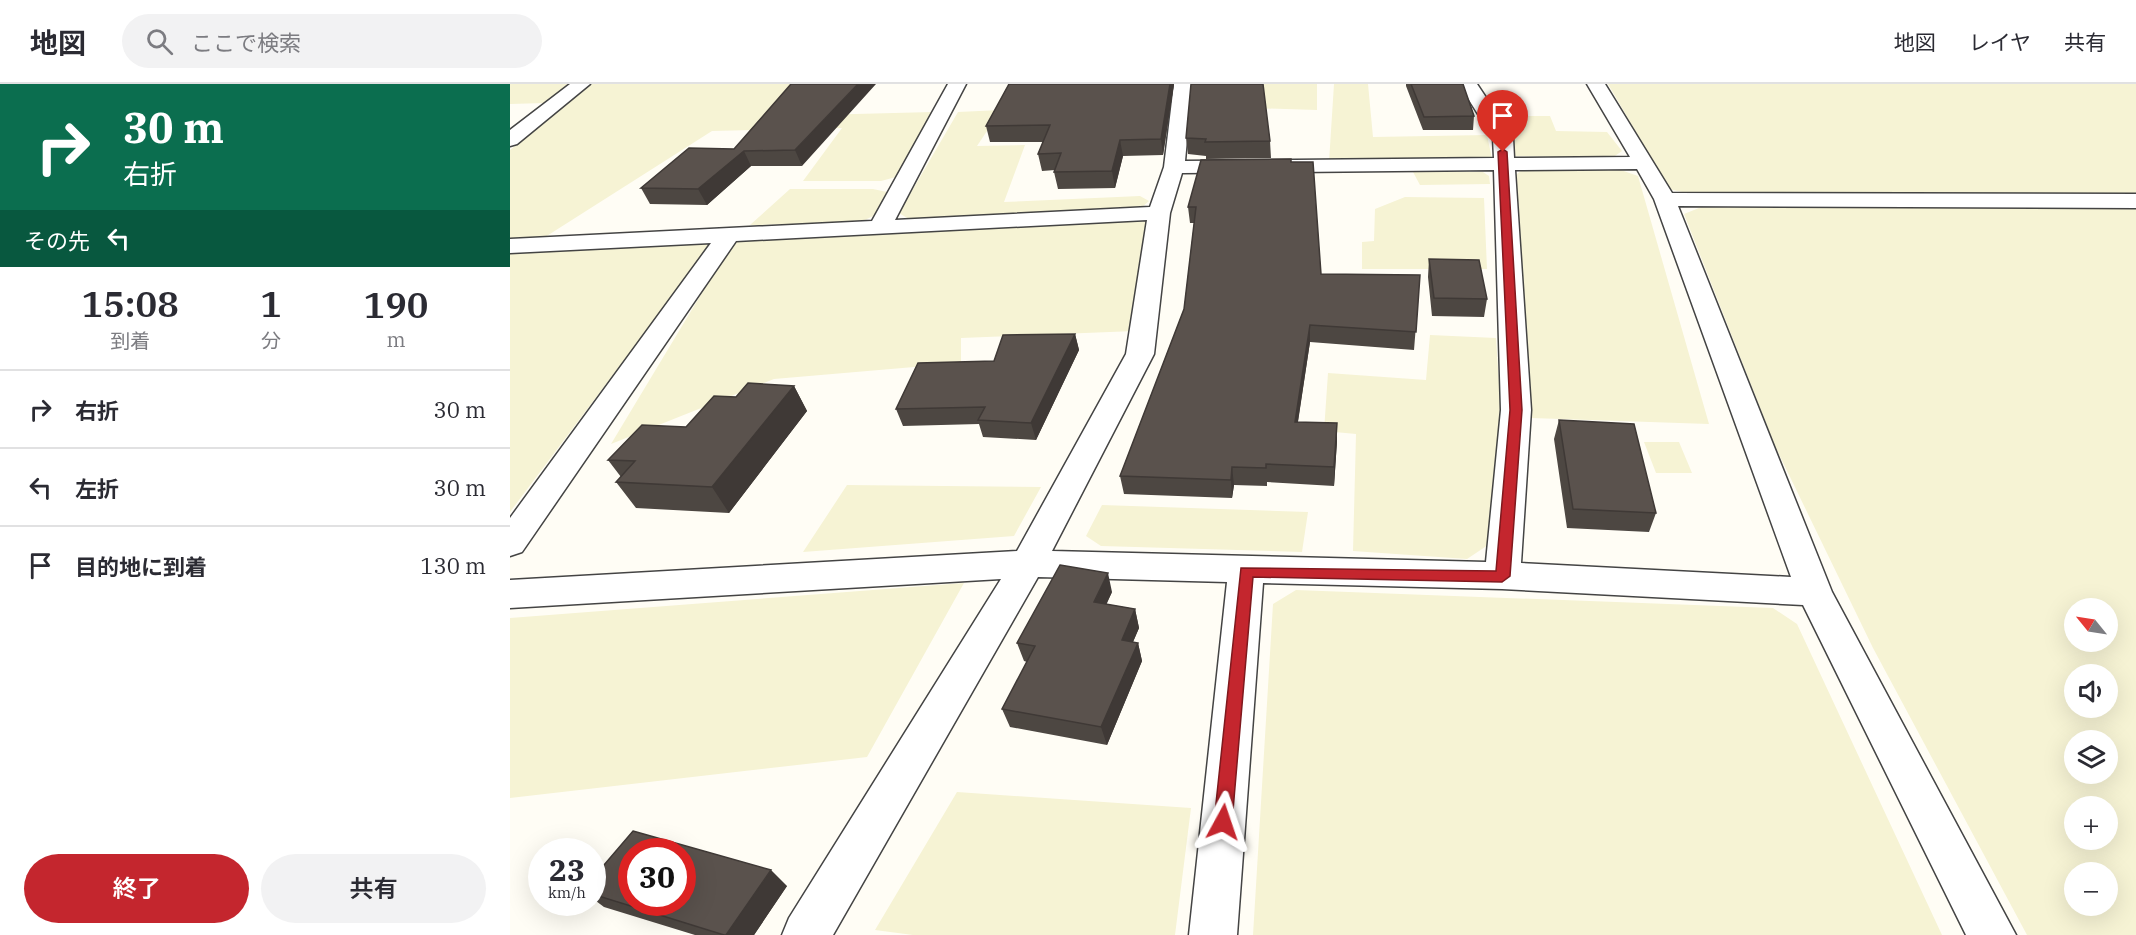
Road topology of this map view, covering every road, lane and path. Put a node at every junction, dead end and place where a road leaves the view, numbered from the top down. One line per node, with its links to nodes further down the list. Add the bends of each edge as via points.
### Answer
1 (581, 84): 6 (street)
2 (957, 84): 13 (street)
3 (1183, 84): 9 (street)
4 (1468, 84): 8 (street, via 1503,138)
5 (1596, 84): 7 (street)
6 (510, 140)
7 (1642, 163): 8 (street); 10 (street)
8 (1502, 166): 9 (street); 19 (street, via 1516,410)
9 (1174, 167): 12 (street)
10 (1665, 199): 11 (street); 20 (street)
11 (2136, 201)
12 (1159, 213): 13 (street); 17 (street, via 1140,354)
13 (879, 228): 14 (street)
14 (728, 236): 15 (street); 16 (street)
15 (510, 246)
16 (510, 543)
17 (1028, 564): 18 (street); 21 (street); 22 (street)
18 (1246, 572): 19 (street); 23 (street)
19 (1502, 576): 20 (street)
20 (1814, 592): 24 (street)
21 (510, 594)
22 (806, 935)
23 (1213, 935)
24 (1992, 935)

